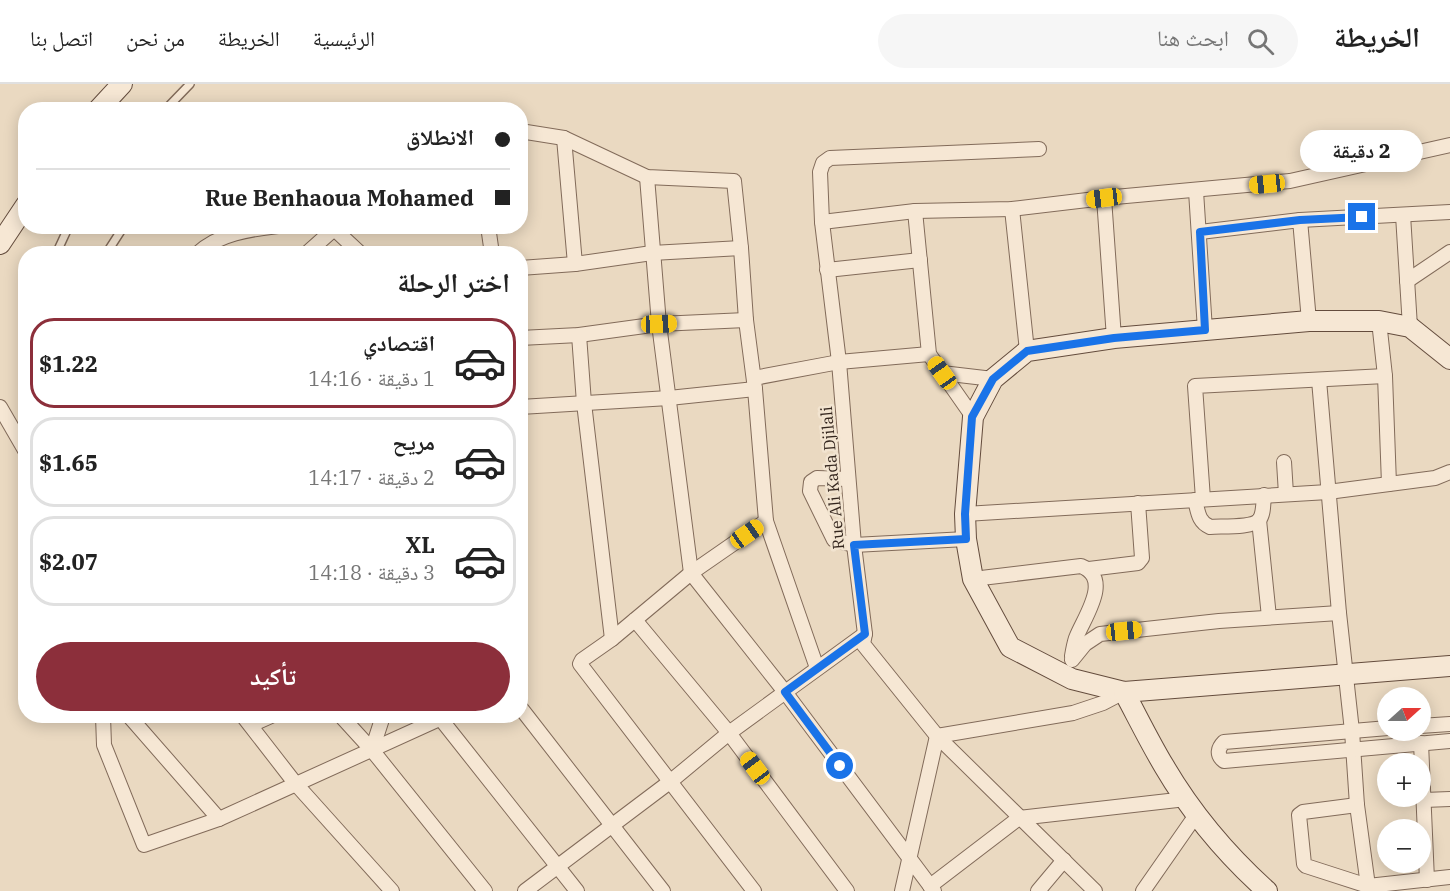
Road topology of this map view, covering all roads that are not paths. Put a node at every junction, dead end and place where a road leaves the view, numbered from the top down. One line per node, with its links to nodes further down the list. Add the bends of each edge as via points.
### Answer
1 (122, 84): 3 (street)
2 (190, 84): 4 (lane)
3 (105, 102)
4 (173, 102)
5 (528, 132): 6 (street)
6 (564, 138): 9 (street); 31 (street)
7 (1450, 145): 10 (street, via 1290,181)
8 (1039, 149): 18 (street, Rue Ali Kada Djilali, via 830,158 820,172)
9 (647, 177): 27 (street, via 734,181); 29 (street)
10 (1196, 191): 11 (street); 19 (street)
11 (1104, 198): 12 (street); 43 (street)
12 (1012, 209): 13 (street); 44 (street)
13 (915, 212): 18 (street); 30 (street)
14 (1450, 212): 15 (street)
15 (1403, 215): 17 (street); 34 (street)
16 (18, 217): 23 (street)
17 (1300, 220): 19 (street); 36 (street)
18 (822, 222): 33 (street, Rue Ali Kada Djilali)
19 (1200, 232): 40 (street)
20 (236, 234): 24 (street)
21 (326, 234): 25 (street)
22 (339, 234): 26 (street)
23 (0, 244)
24 (205, 246)
25 (314, 246)
26 (352, 246)
27 (741, 248): 29 (street); 35 (street)
28 (1450, 252): 34 (street)
29 (652, 253): 31 (street); 38 (street)
30 (920, 260): 33 (street); 45 (street)
31 (575, 264): 32 (street)
32 (528, 267)
33 (827, 270): 47 (street, Rue Ali Kada Djilali)
34 (1407, 281): 39 (street)
35 (746, 320): 38 (street); 52 (street)
36 (1309, 321): 37 (street); 40 (street)
37 (1379, 321): 39 (street); 49 (street)
38 (659, 324): 41 (street); 53 (street)
39 (1410, 327): 46 (street)
40 (1205, 330): 43 (street)
41 (579, 335): 42 (street); 54 (street)
42 (528, 338)
43 (1114, 338): 44 (street)
44 (1027, 351): 50 (street)
45 (929, 354): 47 (street); 48 (street)
46 (1450, 359)
47 (839, 362): 52 (street); 61 (street, Rue Ali Kada Djilali)
48 (942, 373): 50 (street); 57 (street)
49 (1385, 375): 51 (street); 62 (street)
50 (993, 379): 57 (street)
51 (1319, 380): 63 (street); 66 (street, via 1195,386)
52 (755, 383): 53 (street); 70 (street)
53 (669, 398): 54 (street); 74 (street)
54 (584, 403): 55 (street); 80 (street)
55 (528, 406)
56 (0, 407): 58 (street)
57 (972, 417): 68 (street)
58 (18, 438)
59 (1284, 462): 64 (street)
60 (1450, 472): 62 (street)
61 (848, 478): 72 (street, Rue Ali Kada Djilali); 72 (street, via 818,478 811,482 810,491 834,540)
62 (1389, 484): 63 (street)
63 (1328, 492): 64 (street); 76 (street)
64 (1286, 494): 65 (street)
65 (1264, 495): 66 (street); 69 (street)
66 (1199, 499): 67 (street); 69 (street, via 1200,519 1210,527 1253,525)
67 (1138, 503): 68 (street); 73 (street, via 1142,558 1138,563)
68 (965, 514): 71 (street)
69 (1259, 520): 77 (street)
70 (766, 521): 74 (street); 82 (street)
71 (966, 539): 72 (street); 75 (street)
72 (854, 545): 79 (street, Rue Ali Kada Djilali)
73 (1089, 569): 75 (street, via 1082,566); 83 (street, via 1095,578 1094,598 1076,639)
74 (691, 573): 78 (street); 85 (street)
75 (973, 579): 83 (street, via 1010,646)
76 (1339, 613): 77 (street); 84 (street)
77 (1269, 617): 83 (street, via 1100,634 1085,644)
78 (635, 620): 80 (street); 99 (street)
79 (865, 634): 82 (street); 100 (street, Rue Ali Kada Djilali, via 863,644)
80 (612, 639): 106 (street, via 580,664)
81 (1450, 666): 84 (street)
82 (817, 668): 85 (street)
83 (1072, 670): 86 (street)
84 (1347, 672): 86 (street); 98 (street)
85 (785, 692): 99 (street); 116 (street)
86 (1124, 692): 100 (street, via 1073,713); 111 (street, via 1164,767)
87 (528, 717): 115 (street)
88 (103, 723): 114 (street, via 104,745 144,845)
89 (135, 723): 114 (street)
90 (249, 723): 107 (street)
91 (347, 723): 104 (street)
92 (381, 723): 104 (street)
93 (428, 723): 104 (street)
94 (447, 723): 118 (street)
95 (1450, 724): 96 (street)
96 (1431, 725)
97 (1377, 729): 98 (street)
98 (1352, 731): 103 (street); 103 (street, via 1224,742 1218,751 1224,761)
99 (729, 733): 106 (street); 129 (street)
100 (937, 736): 113 (street, Rue Ali Kada Djilali); 116 (street)
101 (1450, 741): 102 (street)
102 (1421, 743): 103 (street); 105 (street)
103 (1352, 748): 110 (street)
104 (372, 750): 107 (street); 124 (street)
105 (1422, 753)
106 (671, 781): 115 (street); 128 (street)
107 (296, 783): 114 (street); 123 (street)
108 (1450, 799): 109 (street)
109 (1431, 800)
110 (1357, 806): 121 (street); 121 (street, via 1299,815 1304,864)
111 (1191, 807): 113 (street); 133 (street); 134 (street, via 1248,875)
112 (1424, 807): 120 (street)
113 (1019, 818): 117 (street, Rue Ali Kada Djilali); 122 (street)
114 (219, 819)
115 (612, 825): 118 (street); 127 (street)
116 (909, 858): 122 (street); 130 (street)
117 (1064, 860): 131 (street); 132 (street, Rue Ali Kada Djilali)
118 (559, 867): 125 (street); 126 (street)
119 (1450, 877): 120 (street)
120 (1427, 880): 121 (street)
121 (1368, 886)
122 (932, 889)
123 (392, 891)
124 (485, 891)
125 (525, 891)
126 (577, 891)
127 (663, 891)
128 (754, 891)
129 (847, 891)
130 (902, 891)
131 (1038, 891)
132 (1095, 891)
133 (1143, 891)
134 (1267, 891)

